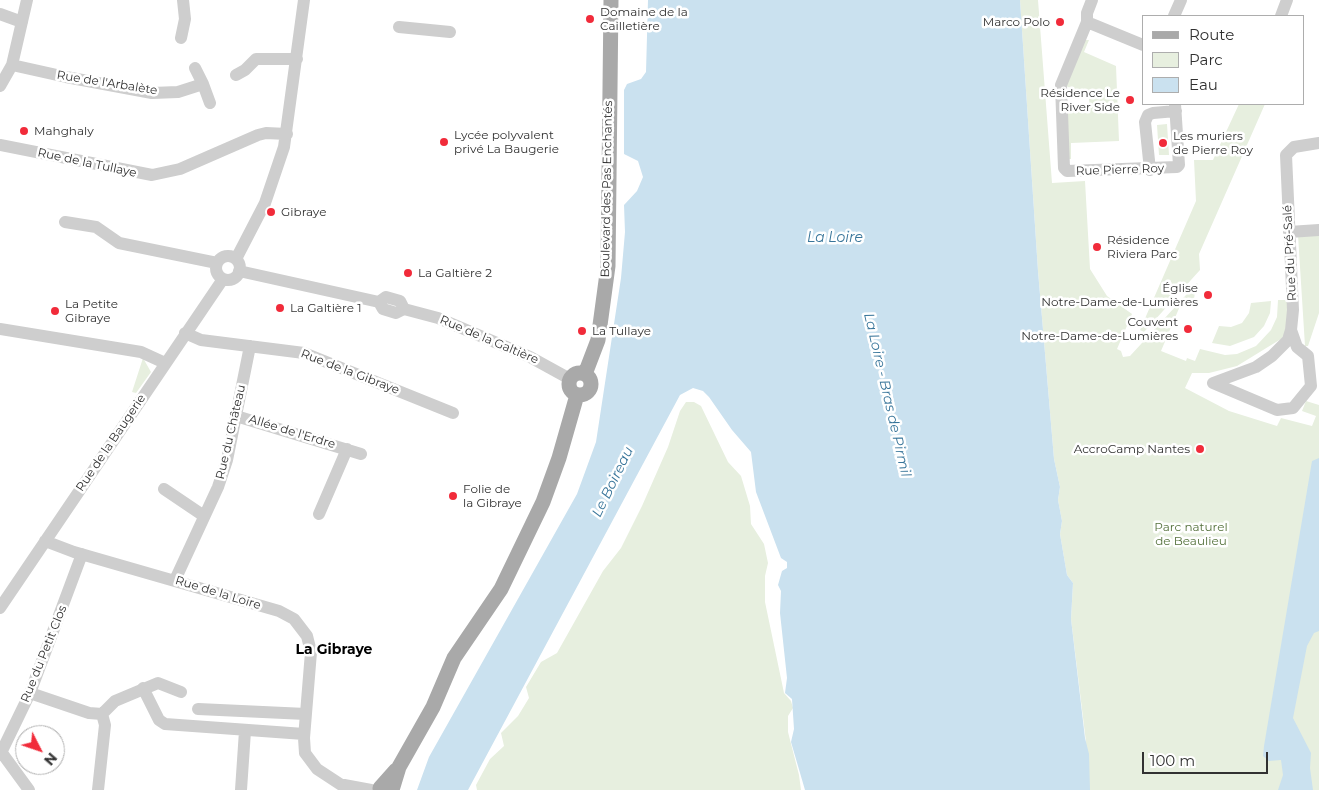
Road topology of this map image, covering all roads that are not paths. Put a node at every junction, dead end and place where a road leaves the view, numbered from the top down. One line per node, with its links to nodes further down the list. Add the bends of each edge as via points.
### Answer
1 (27, 0): 11 (street)
2 (183, 0): 15 (street, via 185,18)
3 (304, 0): 17 (street)
4 (611, 0): 40 (main road, Boulevard des Pas Enchantés, via 608,266 598,340)
5 (1092, 0): 12 (street)
6 (1181, 0): 9 (street)
7 (1287, 0): 10 (street)
8 (0, 14): 11 (street)
9 (1174, 15)
10 (1281, 15)
11 (22, 22): 18 (street)
12 (1087, 22): 16 (street); 28 (street, Rue Pierre Roy, via 1063,80 1060,102 1064,168 1070,172)
13 (399, 28): 14 (street)
14 (450, 32)
15 (181, 38)
16 (1142, 45)
17 (297, 60): 20 (street, via 256,59); 25 (street)
18 (12, 65): 21 (street, Rue de l'Arbalète, via 152,93 178,92); 22 (street)
19 (195, 68): 21 (street)
20 (236, 75)
21 (203, 84): 23 (street)
22 (0, 86)
23 (210, 103)
24 (1175, 107): 28 (street, via 1148,115 1145,122); 28 (street, Rue Pierre Roy, via 1179,165)
25 (287, 134): 27 (street, Rue de la Tullaye, via 258,135 180,169 152,175); 33 (street, via 265,203)
26 (1319, 144): 31 (street, Rue du Pré-Salé, via 1296,146 1288,151)
27 (0, 145)
28 (1150, 170)
29 (65, 222): 32 (street, via 96,227 119,243)
30 (1319, 230): 31 (street)
31 (1289, 232): 36 (street, Rue du Pré-Salé)
32 (217, 263): 33 (street, via 224,256); 34 (street, via 217,272)
33 (237, 265): 34 (street, via 233,278); 40 (street, Rue de la Galtière, via 380,302 383,309 396,313 404,309 438,318)
34 (223, 279): 37 (street, Rue de la Baugerie)
35 (0, 329): 39 (street, via 141,352)
36 (1291, 330): 36 (street, Rue du Pré-Salé, via 1297,347 1308,356 1311,386 1294,408 1277,410 1213,383 1256,367 1288,340)
37 (185, 333): 38 (street, Rue de la Gibraye, via 201,340); 39 (street, Rue de la Baugerie)
38 (250, 346): 41 (street, Rue de la Gibraye, via 304,353); 42 (street, Rue du Château)
39 (165, 363): 48 (street, Rue de la Baugerie)
40 (578, 377): 65 (main road, via 570,388 577,395 543,502 501,589 460,646 433,707 399,767)
41 (452, 413)
42 (236, 416): 43 (street, Allée de l'Erdre); 47 (street, Rue du Château, via 227,460)
43 (347, 449): 44 (street, Allée de l'Erdre); 46 (street, Allée de l'Erdre)
44 (361, 454)
45 (164, 489): 47 (street)
46 (319, 514)
47 (204, 516): 50 (street, Rue du Château)
48 (45, 541): 49 (street, Rue de la Loire); 51 (street, Rue de la Baugerie)
49 (82, 554): 50 (street, Rue de la Loire); 54 (street, Rue du Petit Clos)
50 (175, 580): 57 (street, Rue de la Loire, via 279,611 298,623 310,652)
51 (2, 601)
52 (144, 688): 53 (street, via 158,683); 56 (street, via 115,702); 58 (street, via 159,720 165,724)
53 (181, 692)
54 (30, 693): 56 (street, via 89,713); 60 (street, Rue du Petit Clos)
55 (198, 709): 57 (street)
56 (102, 714): 63 (street, via 105,725)
57 (306, 714): 59 (street, Rue de la Loire)
58 (245, 731): 59 (street); 64 (street)
59 (304, 734): 61 (street, Rue de la Loire, via 304,746 310,761 317,769)
60 (1, 754): 62 (street, Rue du Petit Clos)
61 (347, 787): 65 (street, Rue de la Loire)
62 (29, 790)
63 (98, 790)
64 (241, 790)
65 (380, 790)

